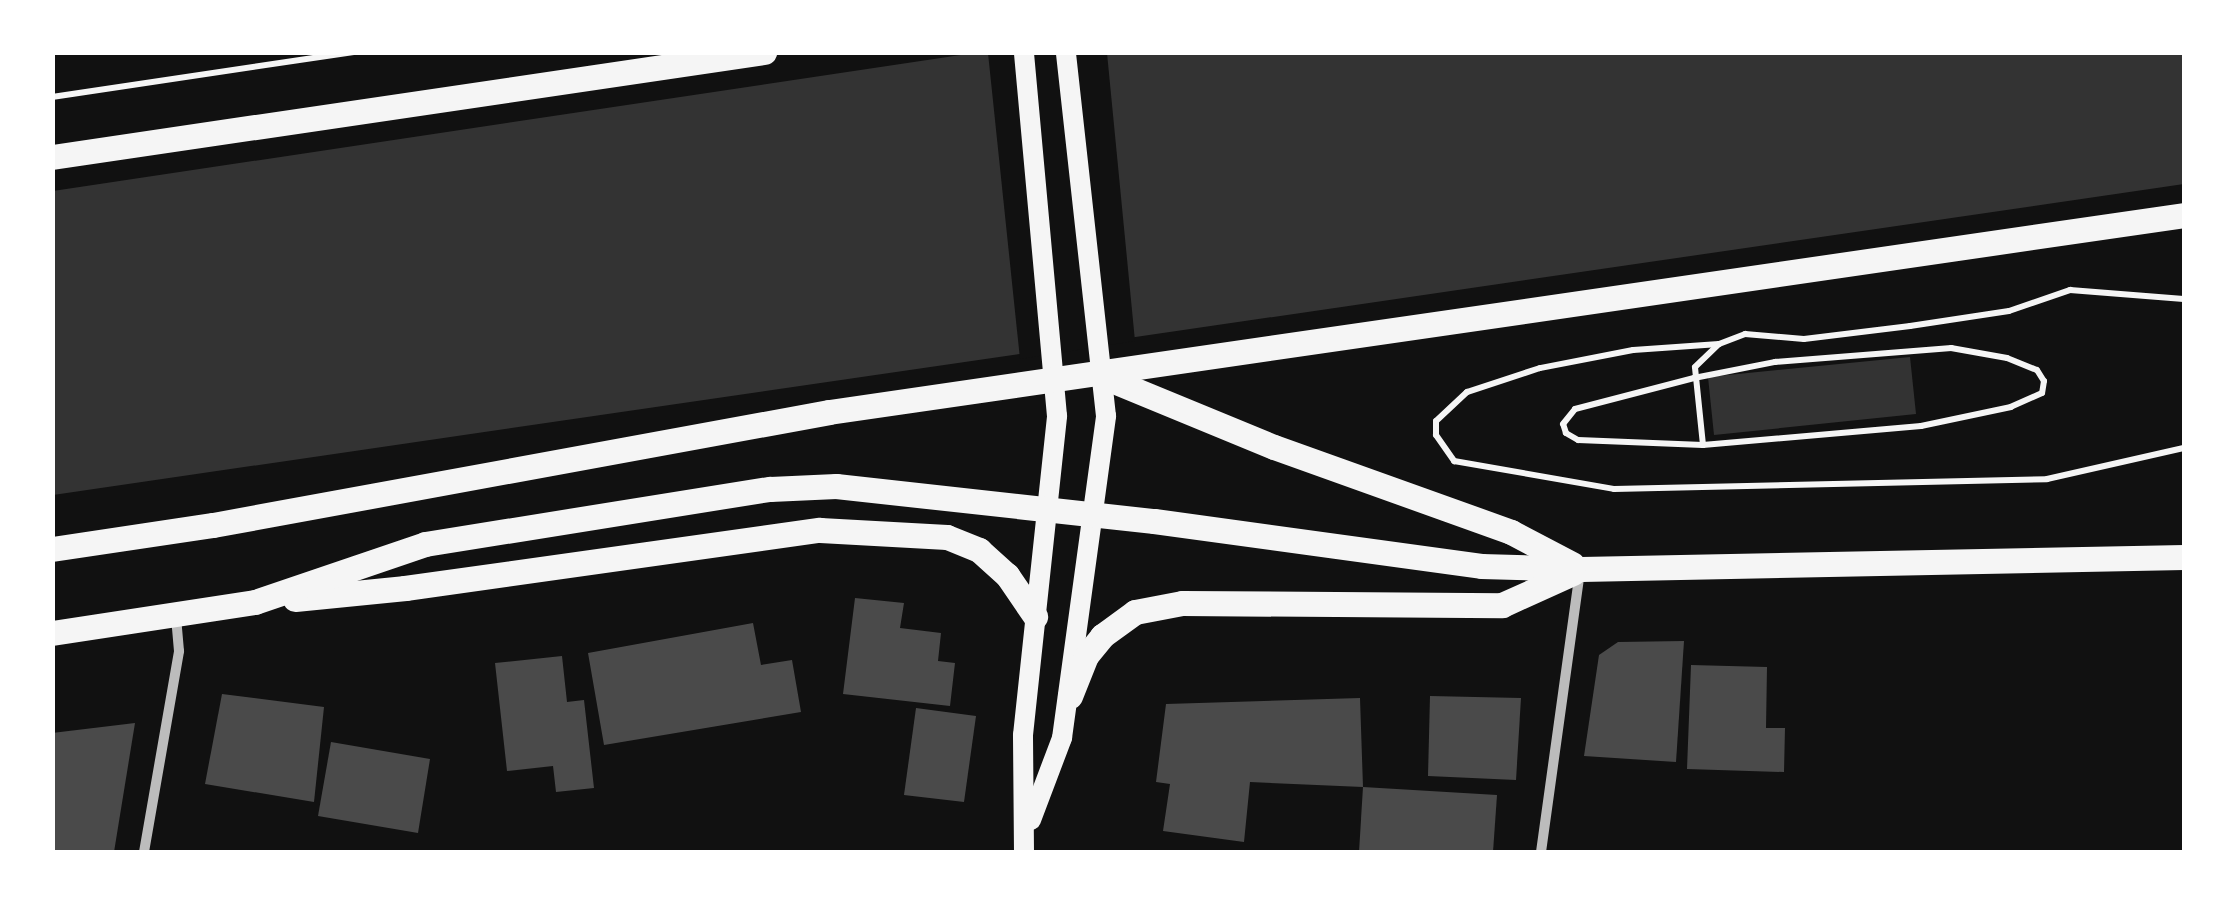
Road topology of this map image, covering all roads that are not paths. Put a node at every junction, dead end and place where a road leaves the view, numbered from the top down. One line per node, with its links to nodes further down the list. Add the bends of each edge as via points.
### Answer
1 (764, 52): 4 (main road)
2 (1024, 52): 12 (main road, via 1057,416)
3 (1066, 52): 14 (main road, via 1106,416)
4 (52, 156)
5 (2184, 215): 6 (main road)
6 (1097, 375): 7 (main road, via 829,412); 9 (main road, via 1511,532)
7 (52, 549)
8 (2184, 557): 9 (main road)
9 (1581, 569): 10 (main road, via 1482,566 836,486 770,489 424,544); 14 (main road, via 1502,604 1182,602 1135,612 1086,656); 17 (street)
10 (255, 602): 11 (main road); 12 (main road, via 836,530 947,537 979,550 1007,575)
11 (176, 615): 13 (main road); 16 (street, via 179,651)
12 (1035, 616): 15 (main road, via 1023,735)
13 (52, 633)
14 (1070, 696): 15 (main road)
15 (1026, 842)
16 (144, 852)
17 (1541, 852)

